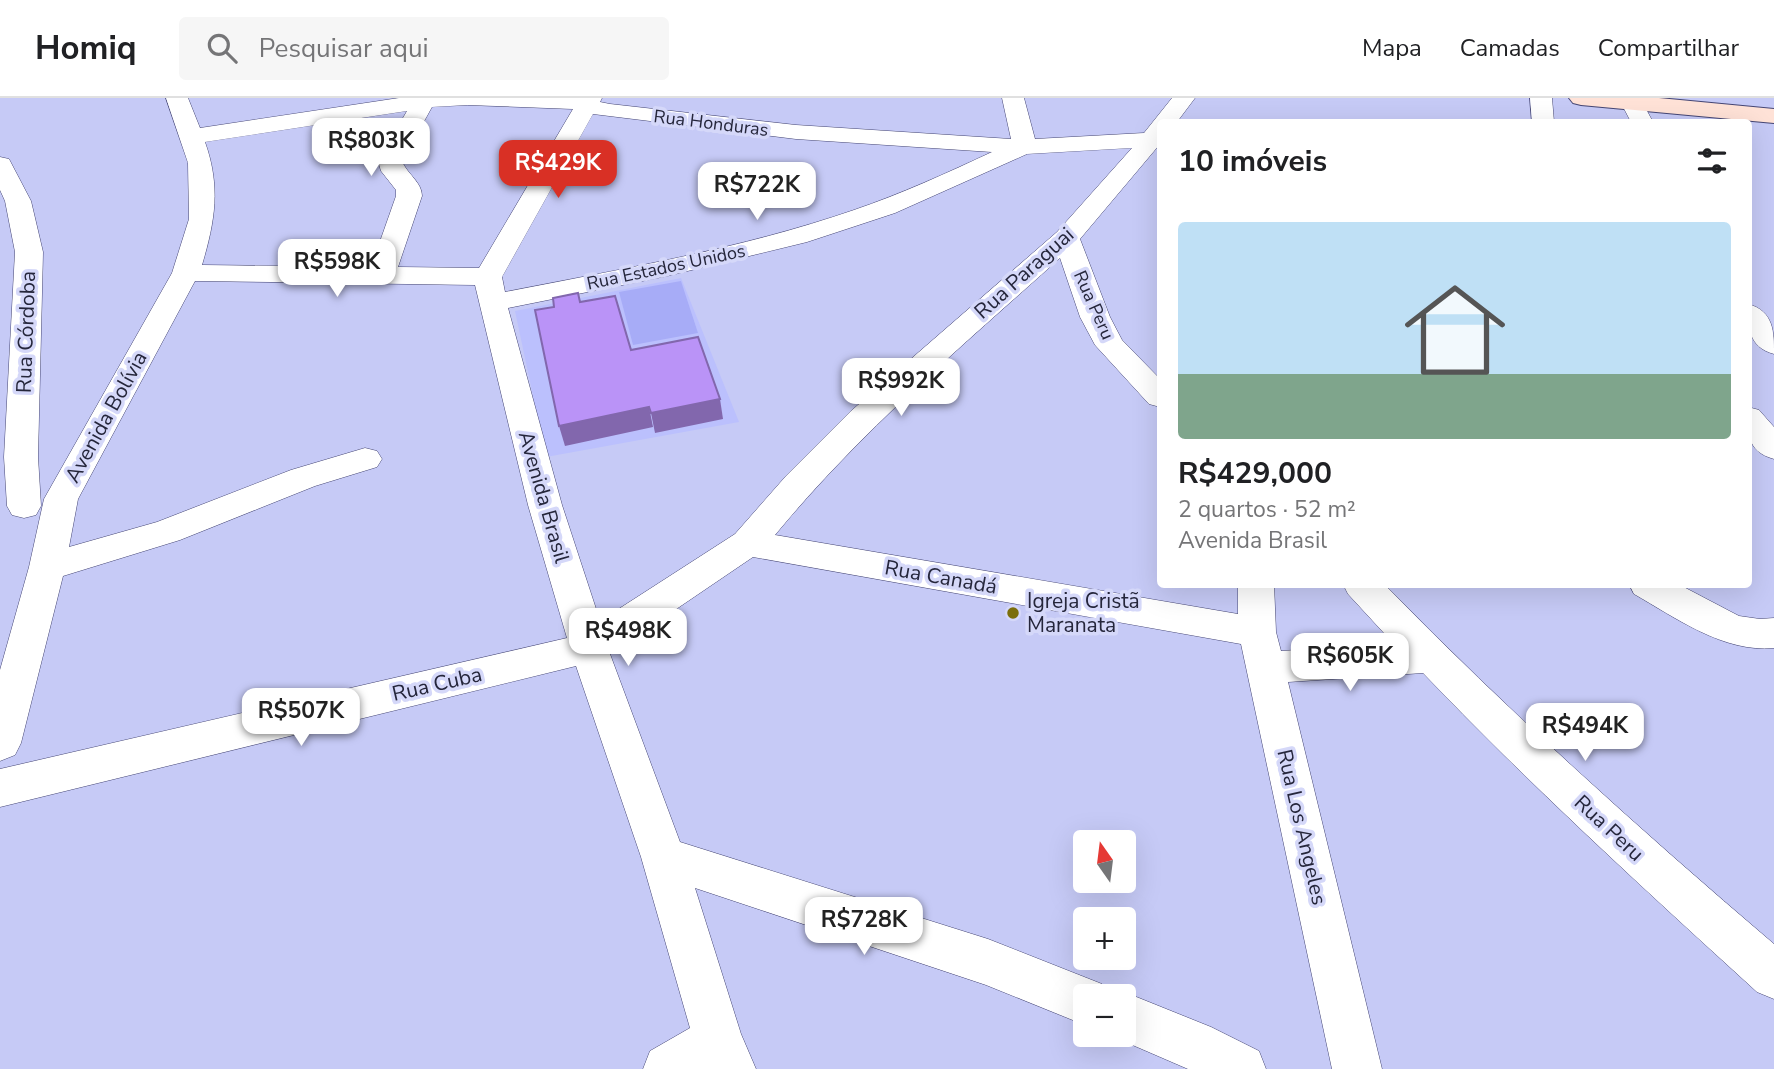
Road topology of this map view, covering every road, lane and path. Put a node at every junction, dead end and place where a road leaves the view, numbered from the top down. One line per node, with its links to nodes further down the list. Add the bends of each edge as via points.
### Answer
1 (177, 98): 12 (street, Avenida Bolívia)
2 (1013, 98): 14 (street)
3 (1184, 98): 10 (street, Rua Paraguai)
4 (1541, 98): 11 (street)
5 (1581, 98): 8 (main road)
6 (424, 101): 7 (street, Rua Honduras); 12 (street, Rua Honduras); 20 (street, via 390,161 409,196)
7 (588, 101): 14 (street, Rua Honduras, via 610,111 783,131); 21 (street)
8 (1637, 113): 9 (main road)
9 (1774, 116)
10 (1170, 119)
11 (1544, 119)
12 (191, 137): 19 (street, Avenida Bolívia, via 200,163 202,219)
13 (1154, 144): 14 (street, Rua Honduras); 16 (street, Rua Paraguai)
14 (1025, 147): 21 (street, Rua Estados Unidos, via 926,192 842,223 712,260)
15 (0, 164): 17 (street, Rua Córdoba, via 18,201)
16 (1066, 238): 24 (street, Rua Peru, via 1095,317 1111,345); 33 (street, Rua Paraguai, via 862,418)
17 (29, 252): 18 (street); 32 (street, Rua Córdoba, via 21,457)
18 (0, 261)
19 (186, 274): 20 (street, Rua Estados Unidos); 31 (street, Avenida Bolívia)
20 (382, 274): 21 (street, Rua Estados Unidos)
21 (490, 290): 39 (street, Avenida Brasil, via 545,505)
22 (1752, 318): 23 (street)
23 (1774, 345)
24 (1147, 377): 25 (street, Rua Peru)
25 (1157, 392)
26 (1752, 415): 27 (street)
27 (1774, 416)
28 (1752, 420): 29 (street)
29 (1774, 448)
30 (365, 459): 34 (street, via 168,531)
31 (61, 499): 32 (street); 34 (street, Avenida Bolívia)
32 (12, 510)
33 (748, 543): 39 (street, Rua Paraguai); 40 (street, Rua Canadá)
34 (47, 567): 42 (street, Avenida Bolívia)
35 (1256, 588): 40 (street, Rua Los Angeles)
36 (1365, 588): 41 (street, Rua Peru)
37 (1655, 588): 38 (street, via 1732,629 1753,635)
38 (1774, 633)
39 (589, 648): 43 (street, Rua Cuba); 44 (street, Avenida Brasil)
40 (1262, 650): 41 (street, Rua Canadá); 51 (street, Rua Los Angeles)
41 (1430, 657): 45 (street, Rua Peru, via 1610,831)
42 (0, 743)
43 (0, 788)
44 (663, 857): 46 (street, via 988,962); 48 (street, Avenida Brasil)
45 (1774, 975)
46 (1073, 996)
47 (1136, 1022): 50 (street)
48 (724, 1054): 49 (street)
49 (668, 1069)
50 (1241, 1069)
51 (1357, 1069)

